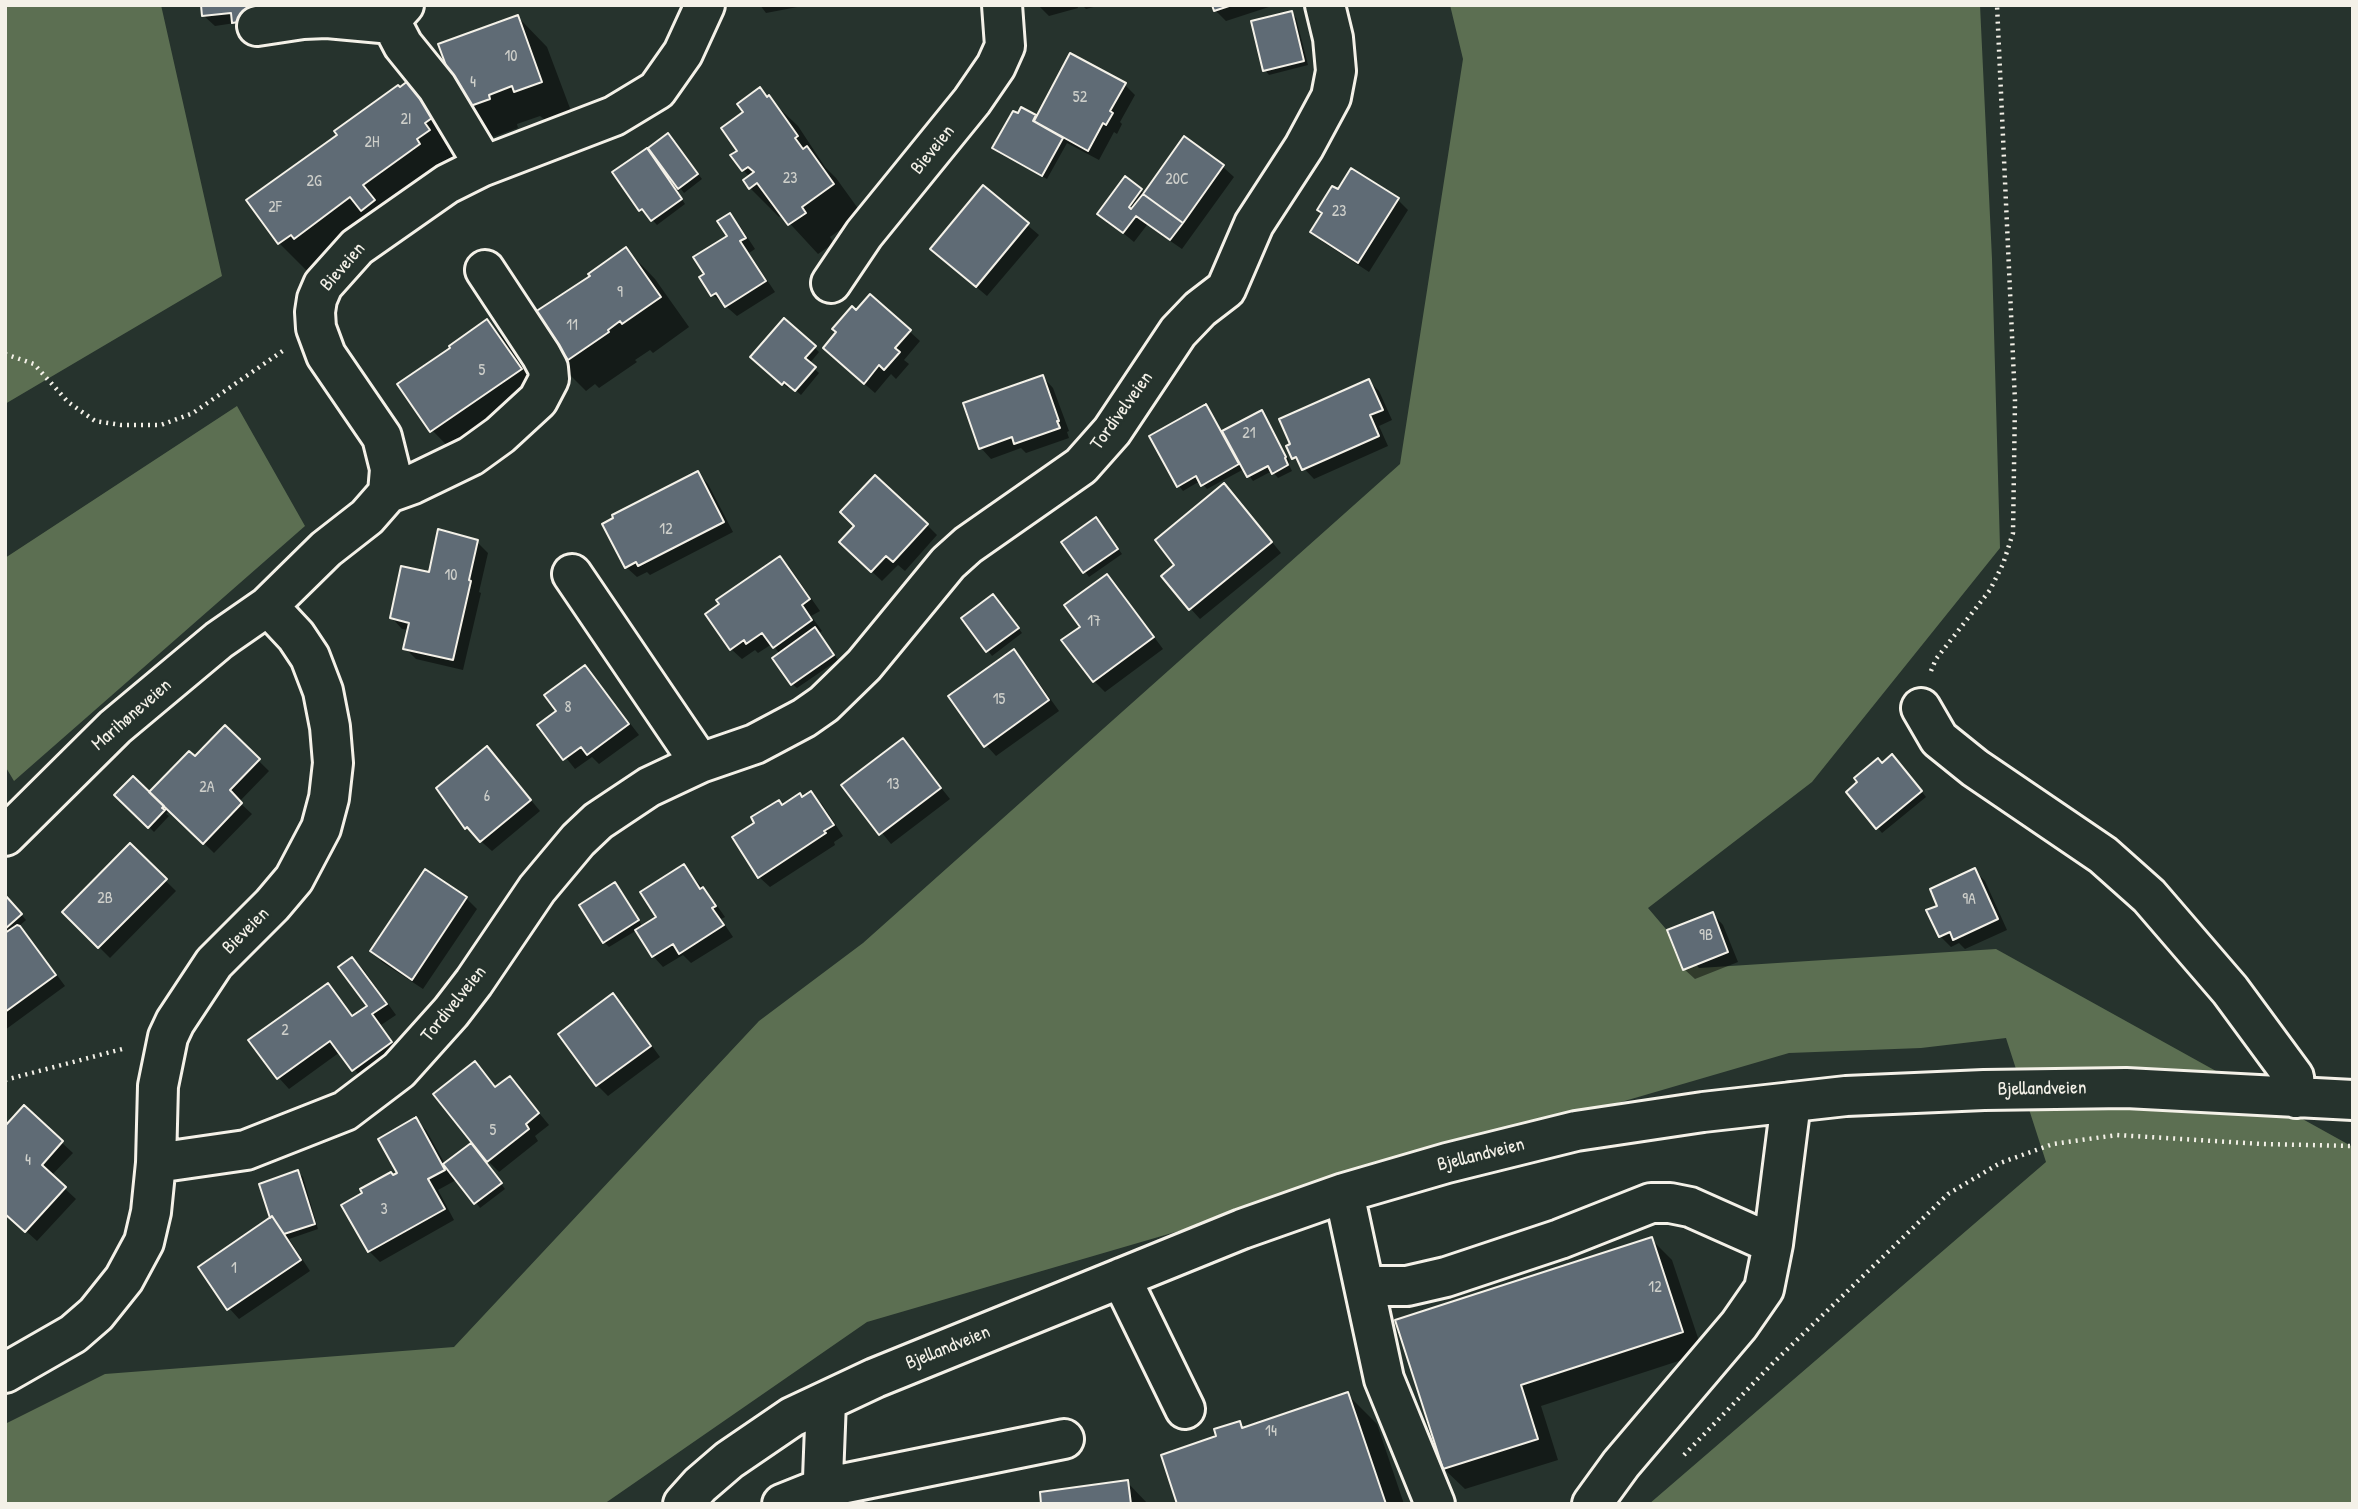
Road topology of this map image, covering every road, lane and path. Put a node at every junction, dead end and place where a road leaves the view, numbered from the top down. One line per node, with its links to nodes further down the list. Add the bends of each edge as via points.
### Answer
1 (705, 5): 7 (street, Bieveien, via 683,53 657,90 614,116)
2 (1002, 5): 9 (street, Bieveien, via 1005,46 996,66)
3 (1325, 5): 16 (street, Tordivelveien, via 1334,38 1336,71 1331,97 1254,224 1226,289 1178,332 1112,431 1081,466 948,563 864,664 824,704 755,744)
4 (1997, 5): 15 (path, via 2015,401 2013,533 1990,590 1937,659 1924,686)
5 (398, 15): 6 (street); 7 (street, via 403,45 437,87)
6 (257, 26)
7 (481, 167): 10 (street, Bieveien, via 447,184 357,247 323,285 317,299)
8 (485, 270): 12 (street, via 541,355 549,379 538,400 471,456)
9 (831, 283)
10 (316, 328): 11 (path, via 193,413 161,425 95,421 68,402 34,364); 12 (street, Bieveien, via 326,355 382,437 390,469)
11 (5, 354)
12 (388, 493): 14 (street)
13 (572, 574): 16 (street)
14 (268, 606): 17 (street, Marihøneveien, via 115,726); 18 (street, Bieveien, via 310,657 323,691 333,763 329,798 321,828 294,879 214,963)
15 (1922, 708): 20 (street, via 1939,738 1975,768 2103,855 2150,896 2230,990 2294,1077)
16 (700, 763): 24 (street, Tordivelveien, via 649,787 588,830 537,889 451,1012 399,1070 345,1111 246,1150)
17 (5, 836)
18 (168, 1037): 19 (path); 24 (street, Bieveien, via 158,1086)
19 (5, 1080)
20 (2296, 1098): 21 (street, Bjellandveien); 22 (street, Bjellandveien, via 2126,1088 1956,1091)
21 (2353, 1100)
22 (1791, 1102): 25 (street, Bjellandveien, via 1576,1131); 26 (street)
23 (2353, 1146): 33 (path, via 2117,1135 2053,1144 2000,1163 1948,1194)
24 (156, 1163): 29 (street, Bieveien, via 144,1242 124,1279 74,1334)
25 (1344, 1193): 27 (street, Bjellandveien); 28 (street)
26 (1773, 1244): 28 (street, via 1690,1207 1651,1203 1446,1277 1407,1286); 38 (street, via 1764,1289 1739,1325)
27 (1121, 1278): 30 (street, Bjellandveien); 31 (street)
28 (1364, 1286): 37 (street, via 1384,1379)
29 (5, 1373)
30 (826, 1401): 34 (street); 35 (street, Bjellandveien, via 792,1417 729,1460)
31 (1185, 1409)
32 (1064, 1439): 34 (street)
33 (1683, 1456)
34 (822, 1496): 36 (street)
35 (683, 1504)
36 (782, 1504)
37 (1434, 1504)
38 (1592, 1504)

